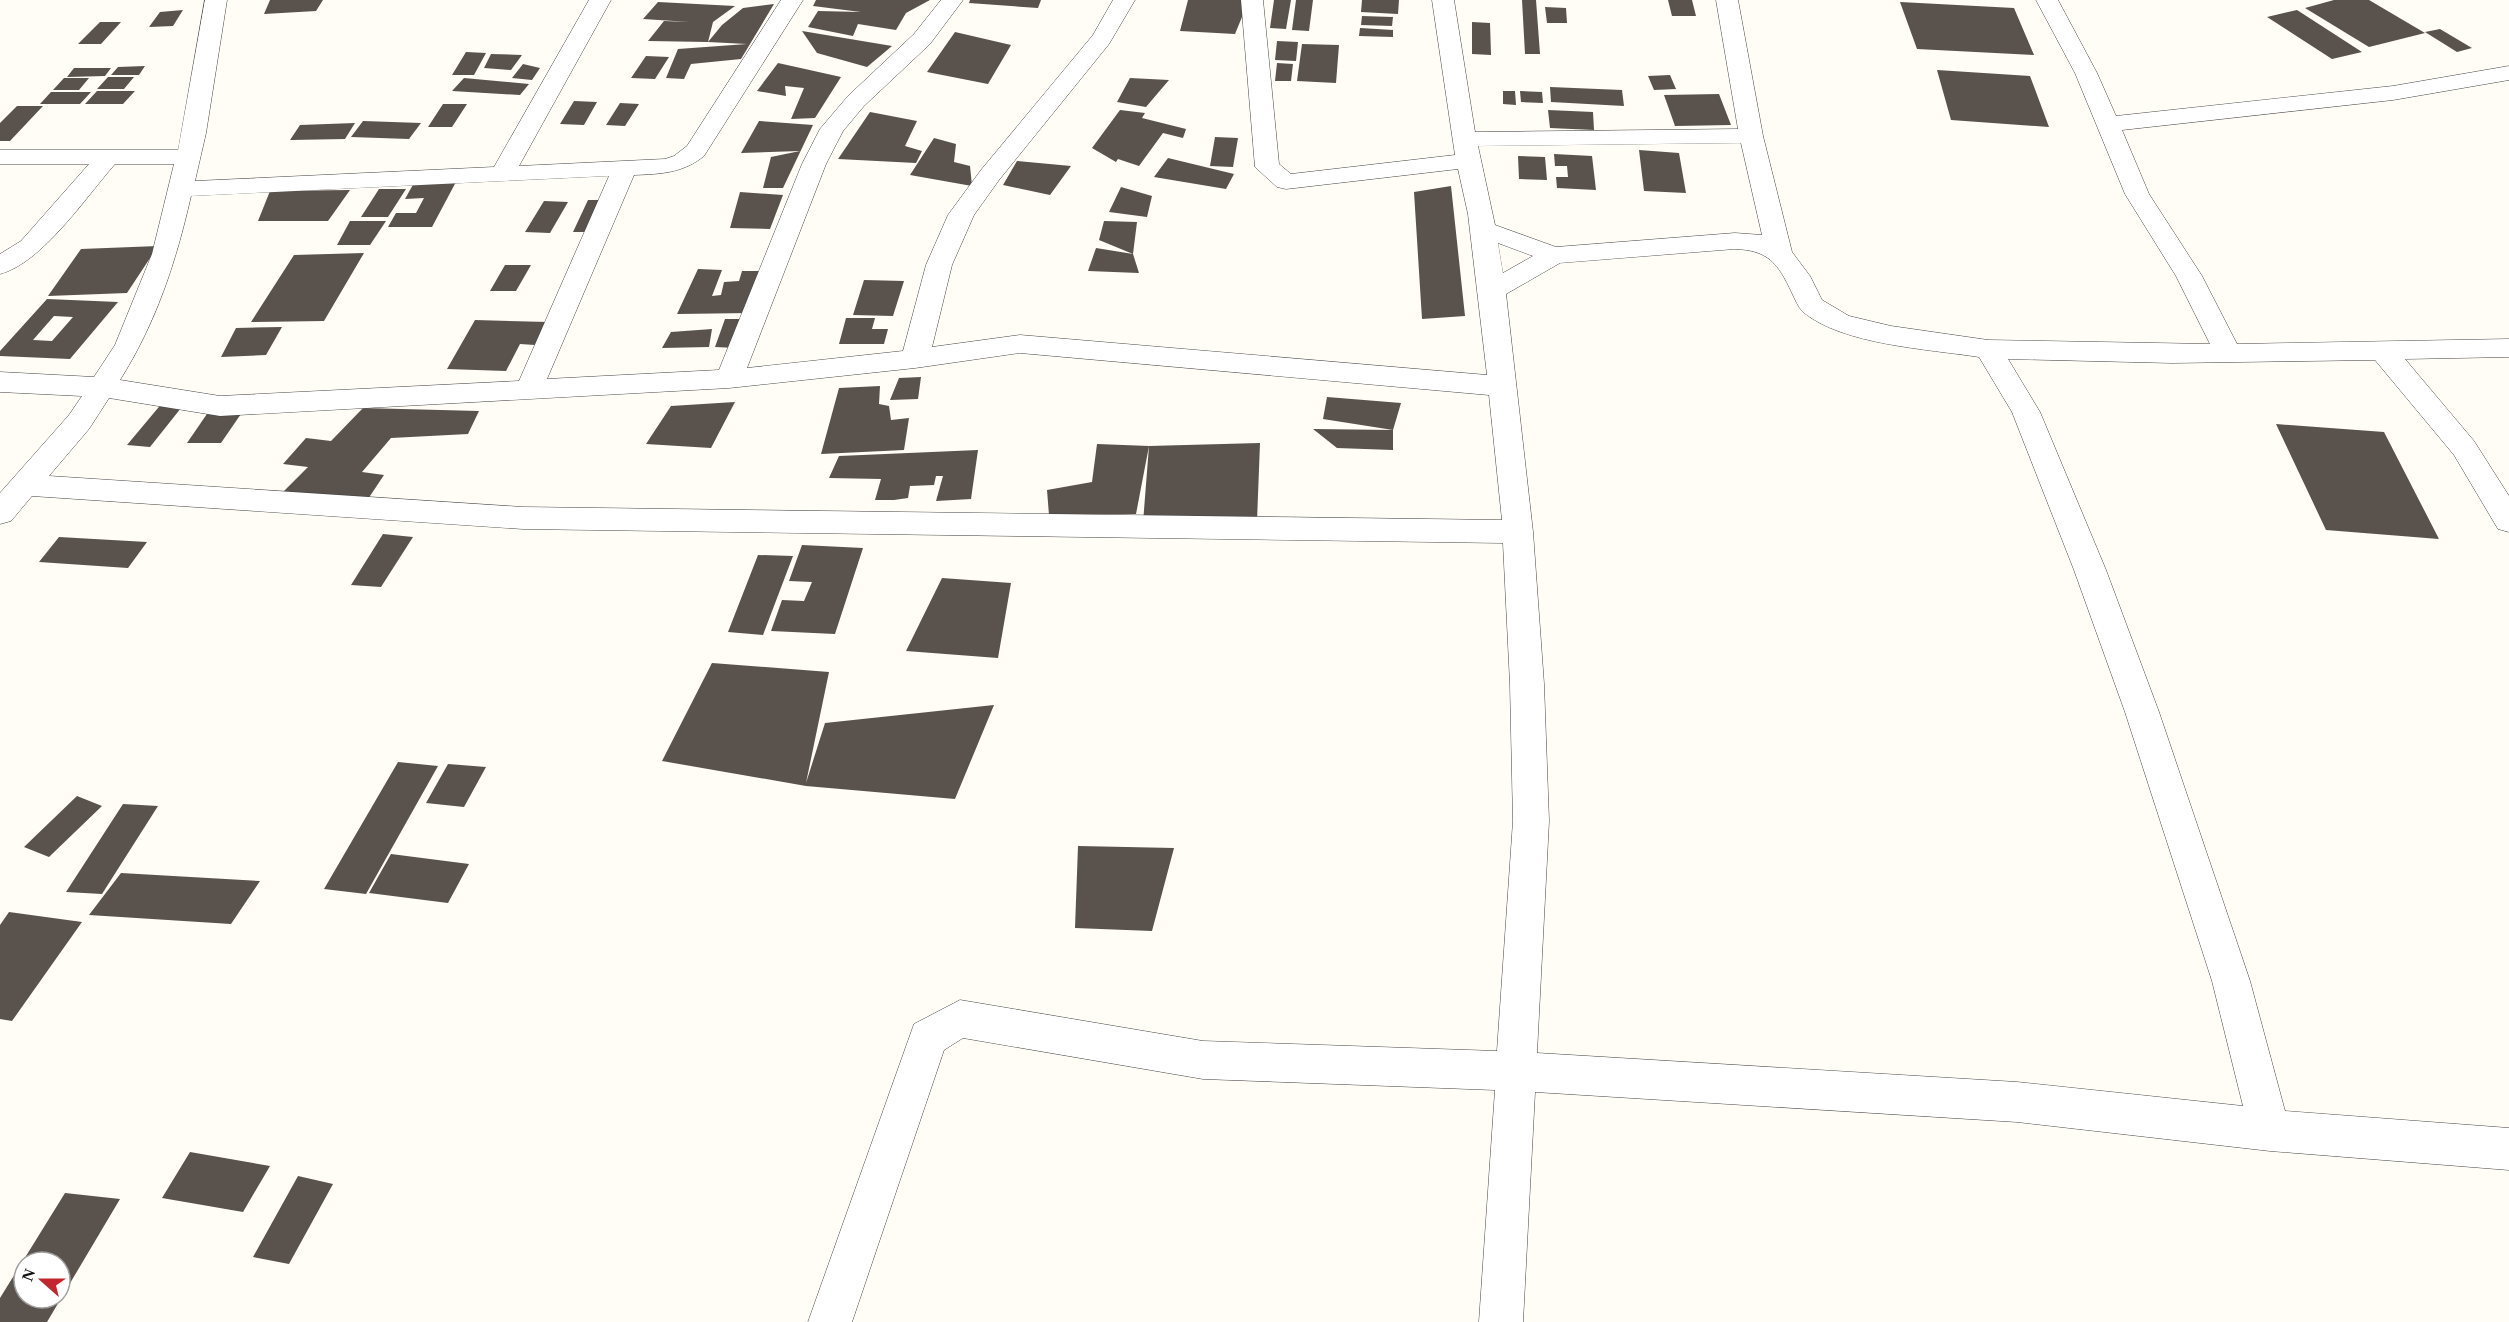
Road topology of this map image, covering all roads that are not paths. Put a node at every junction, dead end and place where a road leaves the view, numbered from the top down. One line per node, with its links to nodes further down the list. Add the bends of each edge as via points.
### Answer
1 (216, 0): 16 (street)
2 (600, 0): 18 (street)
3 (792, 0): 17 (street, via 696,152 667,166)
4 (952, 0): 30 (street, via 922,39 832,129 814,164)
5 (1124, 0): 29 (street, via 1106,33 994,167 959,218 939,265)
6 (1252, 0): 13 (street, via 1267,167 1286,182)
7 (1443, 0): 13 (street)
8 (1727, 0): 12 (street)
9 (2047, 0): 11 (street)
10 (2509, 73): 11 (street, via 2393,93)
11 (2109, 124): 28 (street, via 2137,194 2188,276)
12 (1751, 136): 13 (street); 21 (street)
13 (1466, 150): 20 (street)
14 (0, 157): 15 (street)
15 (108, 157): 16 (street); 23 (street, via 30,247)
16 (188, 157): 19 (street)
17 (625, 168): 18 (street); 34 (street)
18 (503, 173): 19 (street)
19 (180, 189): 32 (street, via 165,254 128,346)
20 (1483, 229): 22 (street); 24 (street)
21 (1779, 253): 22 (street, via 1760,242 1735,241); 26 (street, via 1797,276 1811,305 1840,323)
22 (1554, 255): 24 (street)
23 (0, 266)
24 (1492, 290): 33 (street)
25 (2509, 348): 27 (street)
26 (1988, 349): 28 (street); 40 (street, via 2026,412 2142,711 2231,981)
27 (2382, 350): 28 (street); 37 (street, via 2464,448)
28 (2228, 352)
29 (915, 359): 30 (street); 33 (street, via 1020,344)
30 (729, 379): 34 (street)
31 (0, 382): 32 (street)
32 (101, 387): 34 (street, via 220,406); 35 (street, via 79,422)
33 (1500, 387): 38 (street)
34 (529, 389)
35 (23, 486): 36 (street); 38 (street, via 523,518)
36 (0, 513)
37 (2509, 521)
38 (1518, 532): 39 (street, via 1531,821)
39 (1517, 1071): 40 (street, via 2006,1101); 42 (street, via 1203,1059 960,1019 928,1037); 43 (street)
40 (2271, 1130): 41 (street)
41 (2509, 1149)
42 (830, 1322)
43 (1501, 1322)

